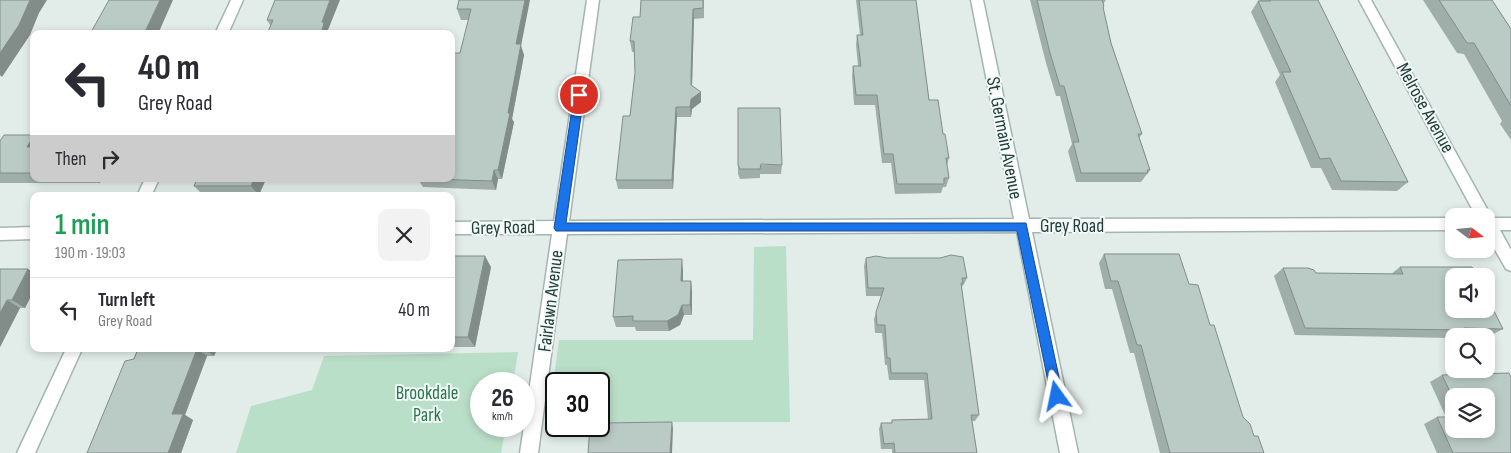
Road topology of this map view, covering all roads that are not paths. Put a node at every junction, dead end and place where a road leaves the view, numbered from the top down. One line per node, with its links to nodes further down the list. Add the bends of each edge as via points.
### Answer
1 (237, 0): 5 (street)
2 (593, 0): 12 (street, Fairlawn Avenue)
3 (977, 0): 10 (street, St. Germain Avenue)
4 (1365, 0): 6 (street, Melrose Avenue)
5 (223, 30)
6 (1479, 208)
7 (1495, 222): 9 (street)
8 (1445, 224): 10 (street, Grey Road)
9 (1511, 224)
10 (1022, 226): 12 (street, Grey Road); 20 (street, St. Germain Avenue)
11 (455, 228): 12 (street, Grey Road)
12 (560, 228): 19 (street, Fairlawn Avenue)
13 (30, 233): 14 (street)
14 (0, 234)
15 (1495, 236): 16 (street, Melrose Avenue)
16 (1511, 264)
17 (73, 352): 18 (street)
18 (26, 453)
19 (530, 453)
20 (1069, 453)

